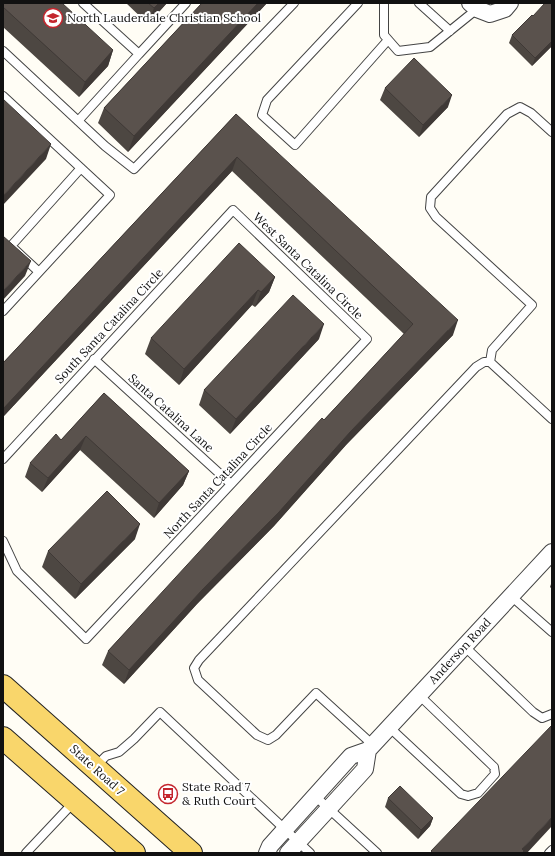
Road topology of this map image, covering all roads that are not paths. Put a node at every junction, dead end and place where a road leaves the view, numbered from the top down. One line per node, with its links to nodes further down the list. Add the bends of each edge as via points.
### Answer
1 (83, 3): 12 (lane)
2 (186, 3): 12 (lane)
3 (294, 3): 14 (lane, via 134,169)
4 (358, 3): 10 (lane, via 267,100 262,115 295,145)
5 (384, 3): 10 (lane, via 384,35)
6 (419, 3): 9 (lane)
7 (510, 3): 8 (street, via 504,9)
8 (479, 9): 9 (lane)
9 (450, 31): 10 (lane, via 430,47 398,51)
10 (388, 40)
11 (3, 51): 14 (lane)
12 (139, 54): 14 (lane)
13 (3, 96): 16 (lane)
14 (78, 121)
15 (552, 132): 22 (lane, via 531,113 520,107 507,114 431,197 430,208 436,217 532,305 492,350)
16 (81, 168): 18 (lane, via 11,246); 18 (lane, via 110,195)
17 (233, 210): 20 (lane, West Santa Catalina Circle); 21 (lane, South Santa Catalina Circle)
18 (39, 272): 19 (lane)
19 (3, 311)
20 (367, 339): 25 (lane, North Santa Catalina Circle)
21 (94, 359): 24 (lane, South Santa Catalina Circle); 25 (lane, Santa Catalina Lane)
22 (490, 362): 23 (lane); 37 (lane, via 484,362 476,367 194,668 198,680 262,738 268,740 276,735 316,693)
23 (552, 419)
24 (3, 459)
25 (231, 484): 28 (lane, North Santa Catalina Circle, via 86,640)
26 (3, 541): 28 (lane)
27 (552, 552): 29 (street, Anderson Road)
28 (6, 559)
29 (511, 596): 30 (lane); 31 (street, Anderson Road)
30 (552, 632)
31 (464, 646): 33 (street, Anderson Road); 34 (lane, via 533,712 542,718)
32 (3, 686): 38 (main road, State Road 7)
33 (419, 696): 35 (street, Anderson Road); 35 (lane, via 494,767 495,774 478,793 468,796 461,794)
34 (552, 714)
35 (389, 727): 37 (street, Anderson Road)
36 (3, 738): 40 (main road)
37 (371, 747): 39 (street, Anderson Road, via 351,756); 41 (street, via 365,769)
38 (95, 768): 42 (lane, via 106,756 119,752 160,712); 47 (main road, State Road 7)
39 (315, 796): 41 (lane); 42 (street, Anderson Road)
40 (75, 801): 45 (lane); 46 (main road)
41 (329, 808): 43 (street); 50 (lane)
42 (285, 830): 43 (lane); 48 (street, Anderson Road)
43 (293, 847): 49 (lane)
44 (552, 850): 51 (lane)
45 (26, 853)
46 (134, 853)
47 (191, 853)
48 (267, 853)
49 (310, 853)
50 (377, 853)
51 (550, 853)

